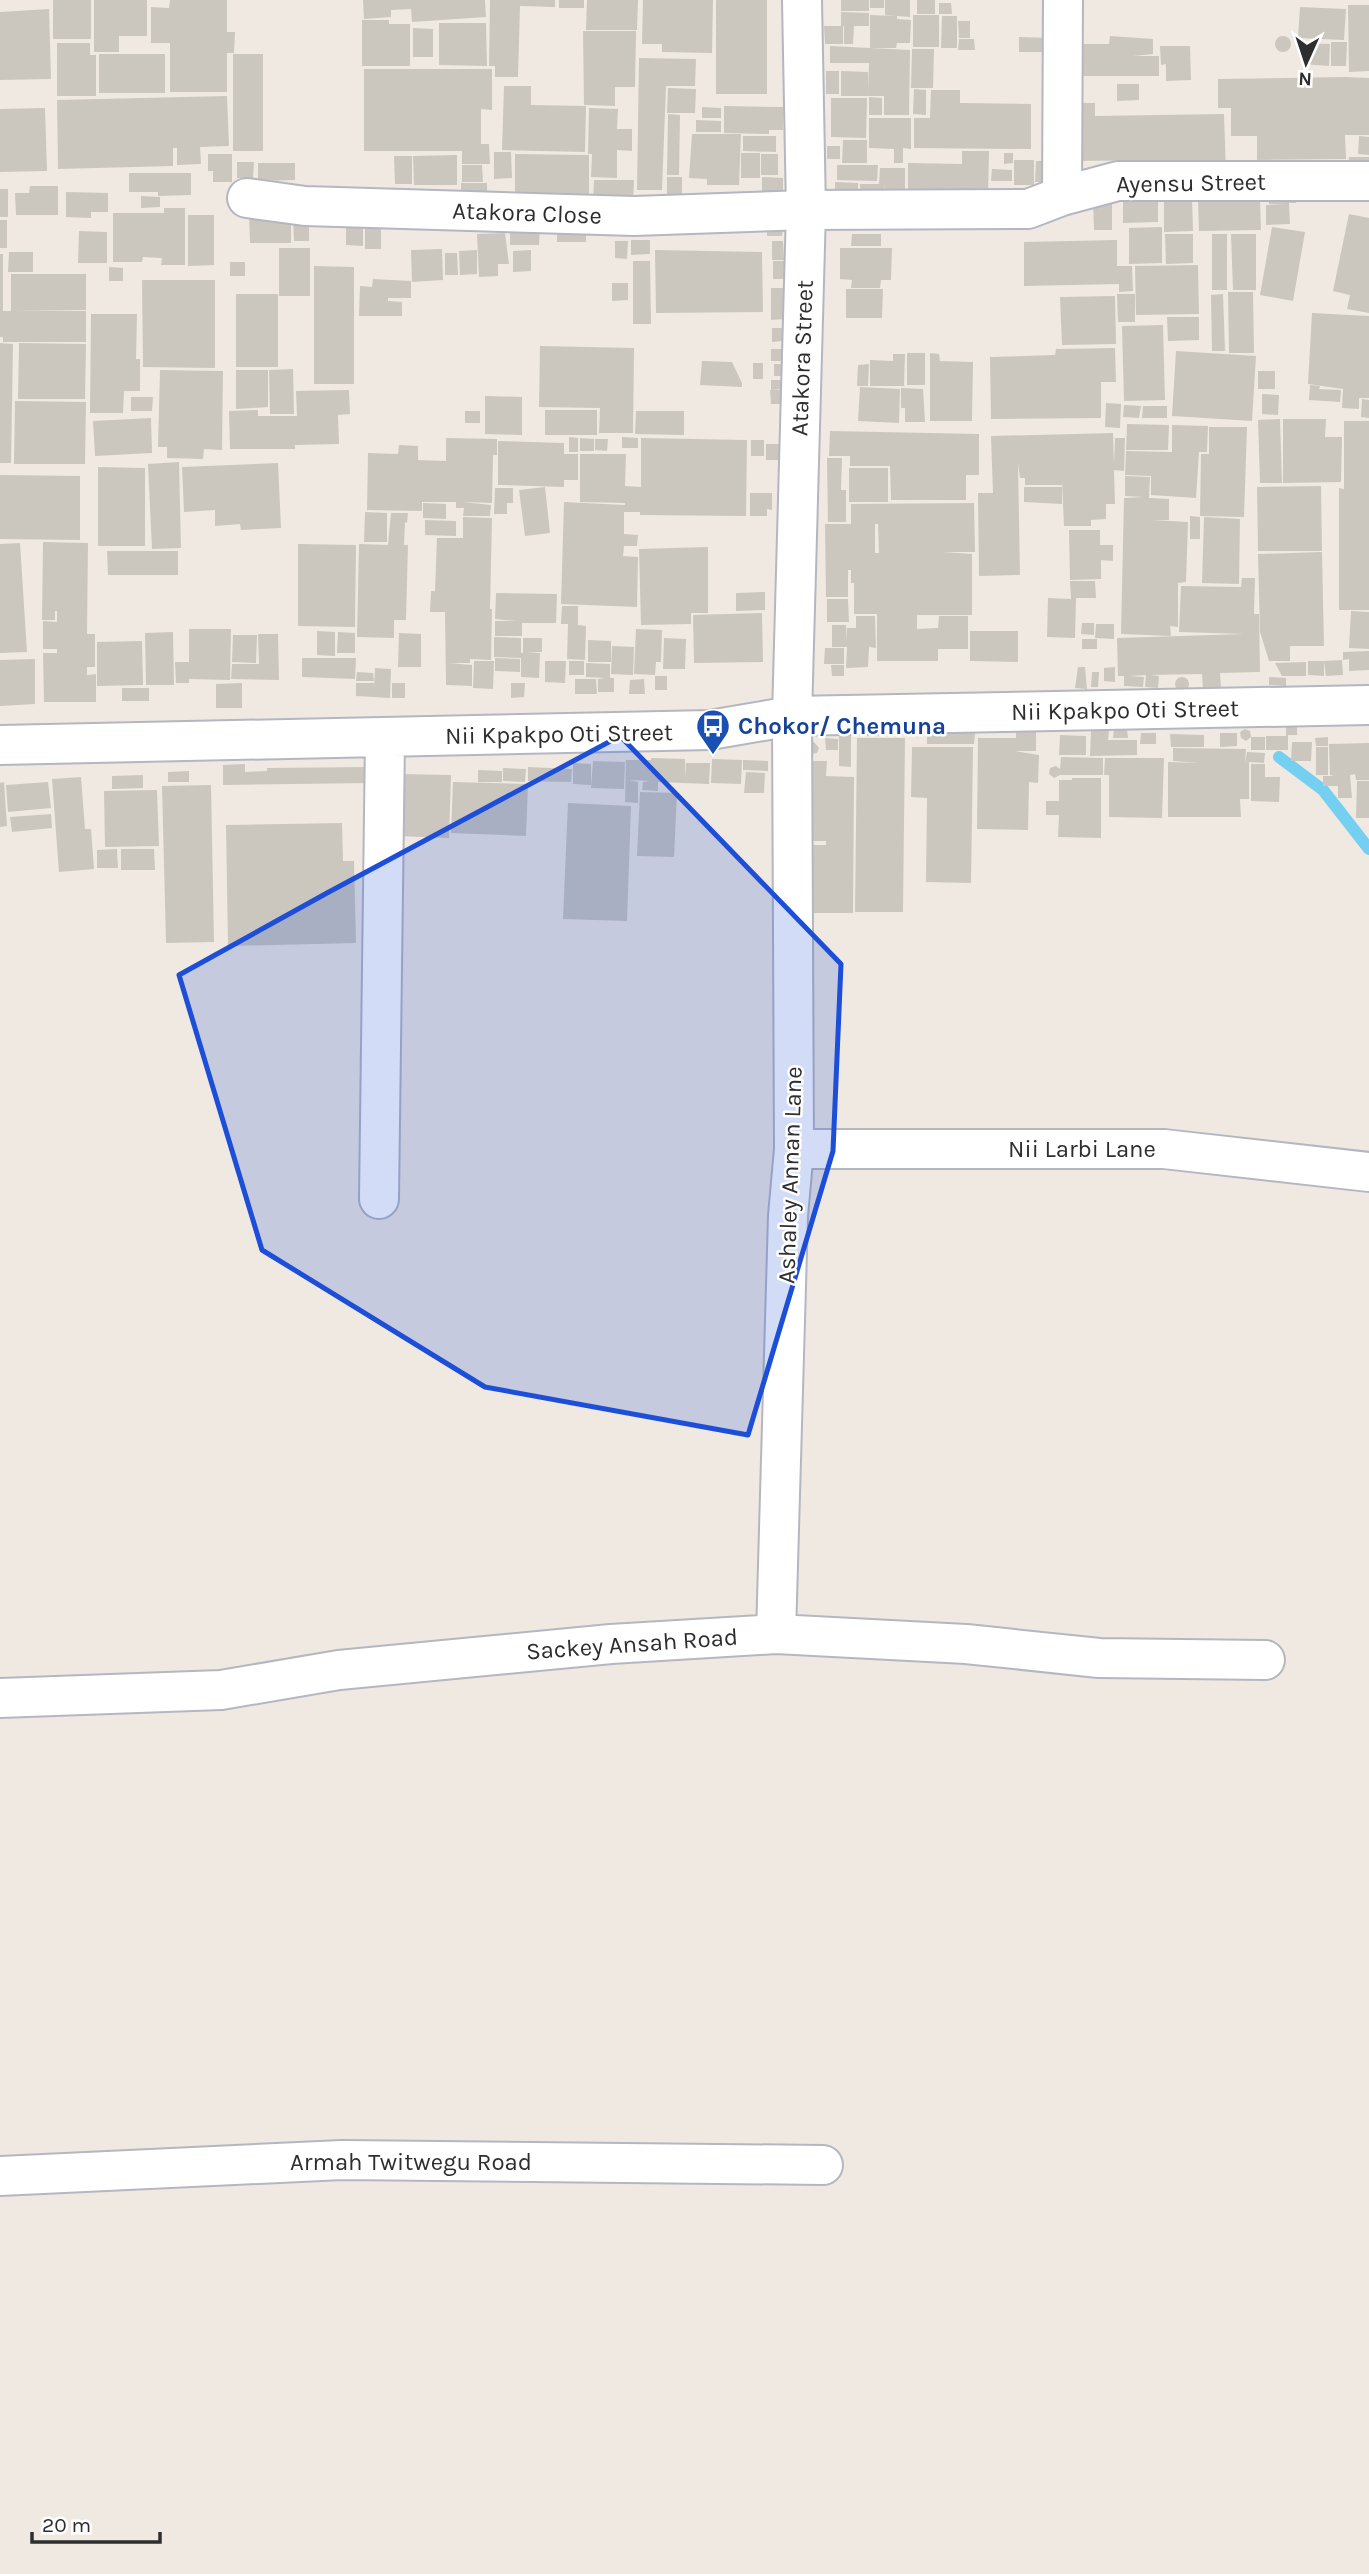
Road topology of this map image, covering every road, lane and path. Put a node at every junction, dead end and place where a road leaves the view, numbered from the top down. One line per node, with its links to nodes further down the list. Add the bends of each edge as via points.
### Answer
1 (802, 0): 6 (street, Atakora Street)
2 (1063, 0): 4 (street)
3 (1369, 181): 4 (street, Ayensu Street, via 1118,181)
4 (1062, 196): 6 (street, Ayensu Street, via 1028,209)
5 (247, 198): 6 (street, Atakora Close, via 305,206 621,216)
6 (806, 210): 8 (street, Atakora Street)
7 (1369, 705): 8 (street, Nii Kpakpo Oti Street)
8 (792, 716): 9 (street, Nii Kpakpo Oti Street, via 710,730); 11 (street, Ashaley Annan Lane)
9 (385, 738): 10 (street, Nii Kpakpo Oti Street); 13 (street)
10 (0, 745)
11 (794, 1149): 12 (street, Nii Larbi Lane, via 1164,1149); 14 (street, Ashaley Annan Lane)
12 (1369, 1172)
13 (379, 1199)
14 (776, 1634): 15 (street, Sackey Ansah Road, via 966,1644 1099,1658); 16 (street, Sackey Ansah Road, via 611,1644 340,1670 221,1690)
15 (1265, 1660)
16 (0, 1698)
17 (822, 2165): 18 (street, Armah Twitwegu Road, via 342,2160)
18 (0, 2176)

